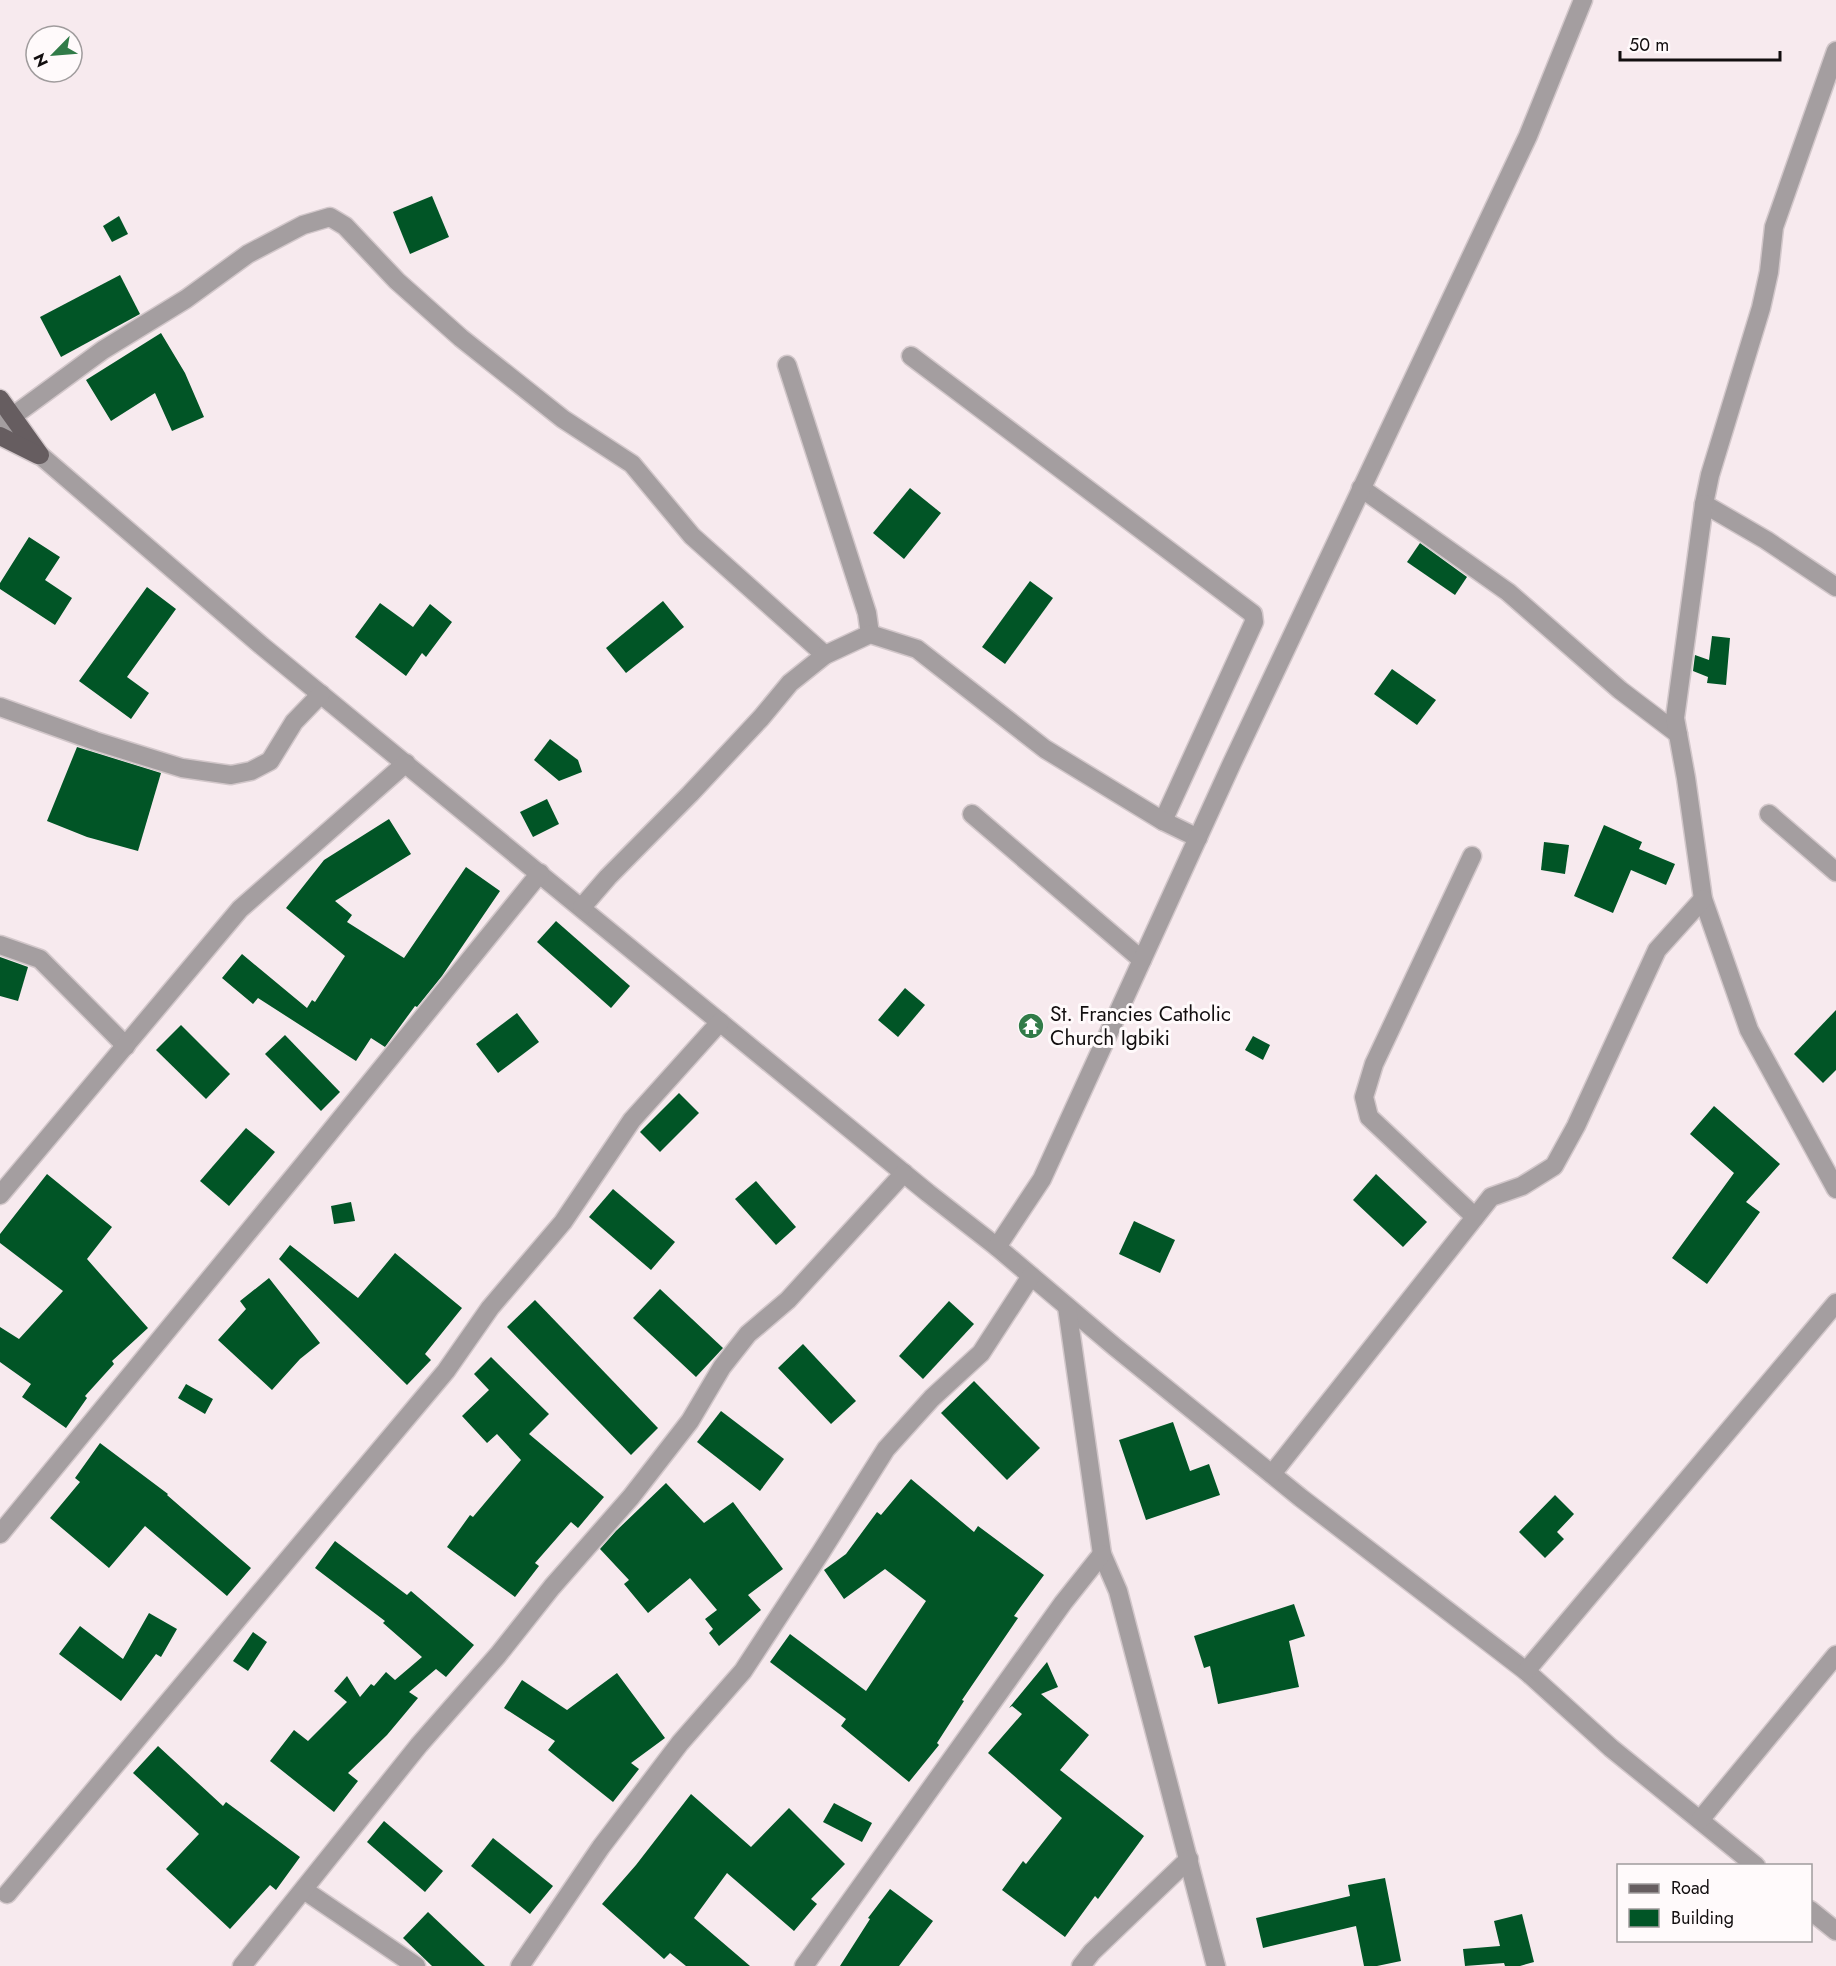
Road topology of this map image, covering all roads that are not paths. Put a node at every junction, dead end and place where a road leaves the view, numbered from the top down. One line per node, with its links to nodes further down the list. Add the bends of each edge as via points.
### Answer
1 (1582, 0): 9 (street, via 1528,136)
2 (1836, 51): 10 (street, via 1774,227 1761,308)
3 (911, 356): 20 (street, via 1253,614 1254,622)
4 (787, 365): 12 (street, via 867,613)
5 (0, 399): 6 (main road)
6 (7, 420): 8 (main road); 13 (street, via 103,350 248,254 303,225 330,217 345,226 397,281 461,338 563,419 632,464 692,536)
7 (0, 436): 8 (main road)
8 (40, 455): 14 (street)
9 (1361, 488): 16 (street, via 1508,592 1620,690); 21 (street)
10 (1704, 504): 11 (street); 16 (street, via 1675,718)
11 (1836, 587)
12 (870, 634): 13 (street); 20 (street, via 917,649 1045,749)
13 (825, 655): 26 (street, via 790,683)
14 (321, 694): 15 (street, via 294,722 270,761 231,775 182,768); 17 (street)
15 (0, 707)
16 (1678, 734): 25 (street)
17 (406, 763): 24 (street); 30 (street, via 240,909)
18 (972, 814): 28 (street)
19 (1769, 814): 23 (street)
20 (1163, 821): 21 (street)
21 (1198, 838): 28 (street)
22 (1472, 856): 34 (street, via 1374,1064 1364,1097 1369,1117)
23 (1836, 872)
24 (540, 873): 26 (street); 40 (street)
25 (1703, 899): 32 (street, via 1749,1030); 34 (street, via 1657,950 1554,1166 1522,1186 1491,1197)
26 (582, 908): 29 (street)
27 (0, 945): 30 (street, via 40,959)
28 (1142, 960): 35 (street, via 1042,1179)
29 (720, 1022): 31 (street); 48 (street, via 632,1120 563,1222 490,1308 446,1371)
30 (126, 1046): 33 (street)
31 (904, 1173): 35 (street); 47 (street, via 788,1300 748,1334 690,1421 631,1497 419,1745)
32 (1836, 1189)
33 (0, 1195)
34 (1474, 1217): 39 (street)
35 (997, 1247): 36 (street)
36 (1031, 1276): 38 (street); 53 (street, via 981,1353 932,1398 886,1449 743,1671 680,1743 601,1847)
37 (1836, 1303): 43 (street)
38 (1066, 1307): 39 (street); 41 (street)
39 (1272, 1474): 43 (street)
40 (0, 1534)
41 (1102, 1554): 45 (street, via 1118,1591); 54 (street)
42 (1836, 1654): 44 (street)
43 (1526, 1671): 44 (street, via 1611,1748)
44 (1700, 1820): 46 (street)
45 (1189, 1859): 55 (street); 56 (street)
46 (1754, 1864)
47 (304, 1890): 51 (street); 52 (street)
48 (7, 1894)
49 (1812, 1912): 50 (street)
50 (1836, 1931)
51 (242, 1966)
52 (416, 1966)
53 (520, 1966)
54 (804, 1966)
55 (1081, 1966)
56 (1215, 1966)

